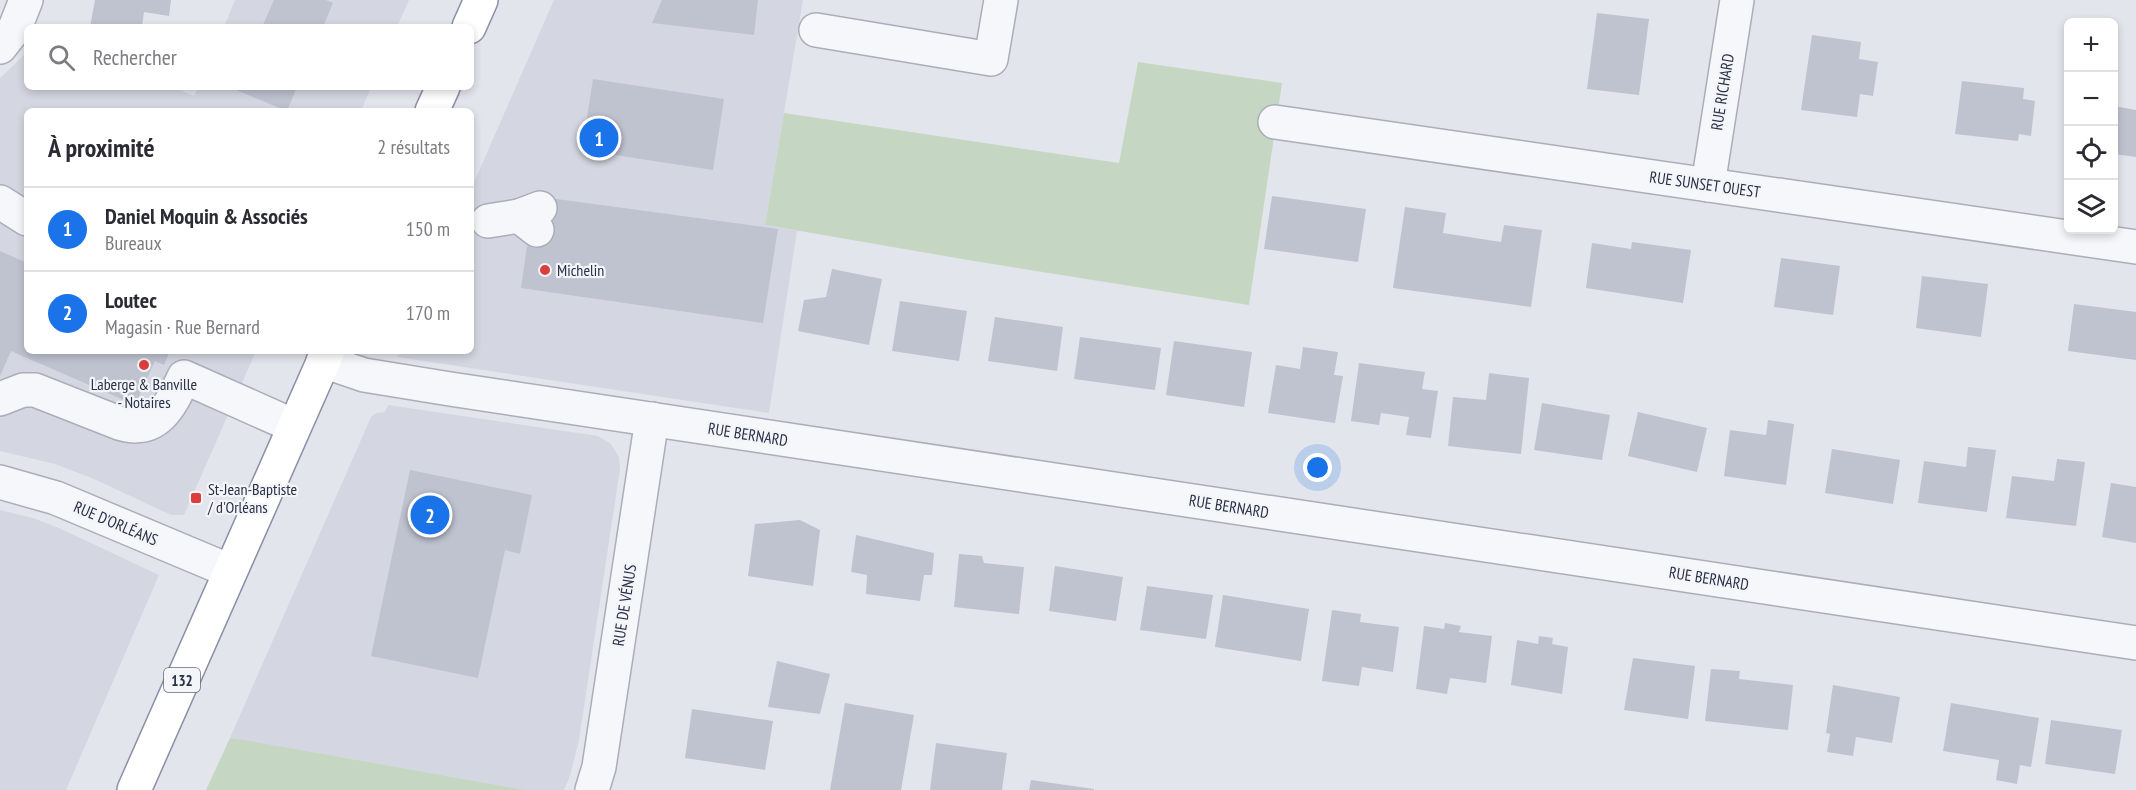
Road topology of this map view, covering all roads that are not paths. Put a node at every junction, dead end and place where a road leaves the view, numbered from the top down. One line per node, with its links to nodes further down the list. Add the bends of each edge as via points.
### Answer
1 (26, 0): 7 (street, via 15,28)
2 (481, 0): 5 (highway)
3 (1001, 0): 6 (street, via 991,59)
4 (1737, 0): 11 (street, RUE RICHARD)
5 (470, 24)
6 (816, 30)
7 (0, 46)
8 (442, 90): 9 (highway)
9 (433, 108)
10 (1275, 122): 11 (street, RUE SUNSET OUEST)
11 (1708, 185): 14 (street, RUE SUNSET OUEST)
12 (0, 202): 13 (street)
13 (24, 217)
14 (2136, 247)
15 (325, 356): 17 (street, RUE BERNARD, via 344,369 374,377); 18 (highway, 132)
16 (4, 389): 18 (street, via 35,390 130,427 140,427 163,415 184,377)
17 (652, 419): 21 (street, RUE BERNARD); 23 (street, RUE DE VÉNUS, via 599,767)
18 (294, 426): 20 (highway, 132)
19 (0, 482): 20 (street, RUE D'ORLÉANS, via 56,498)
20 (230, 571): 22 (highway, 132)
21 (2136, 643)
22 (135, 790)
23 (592, 790)

